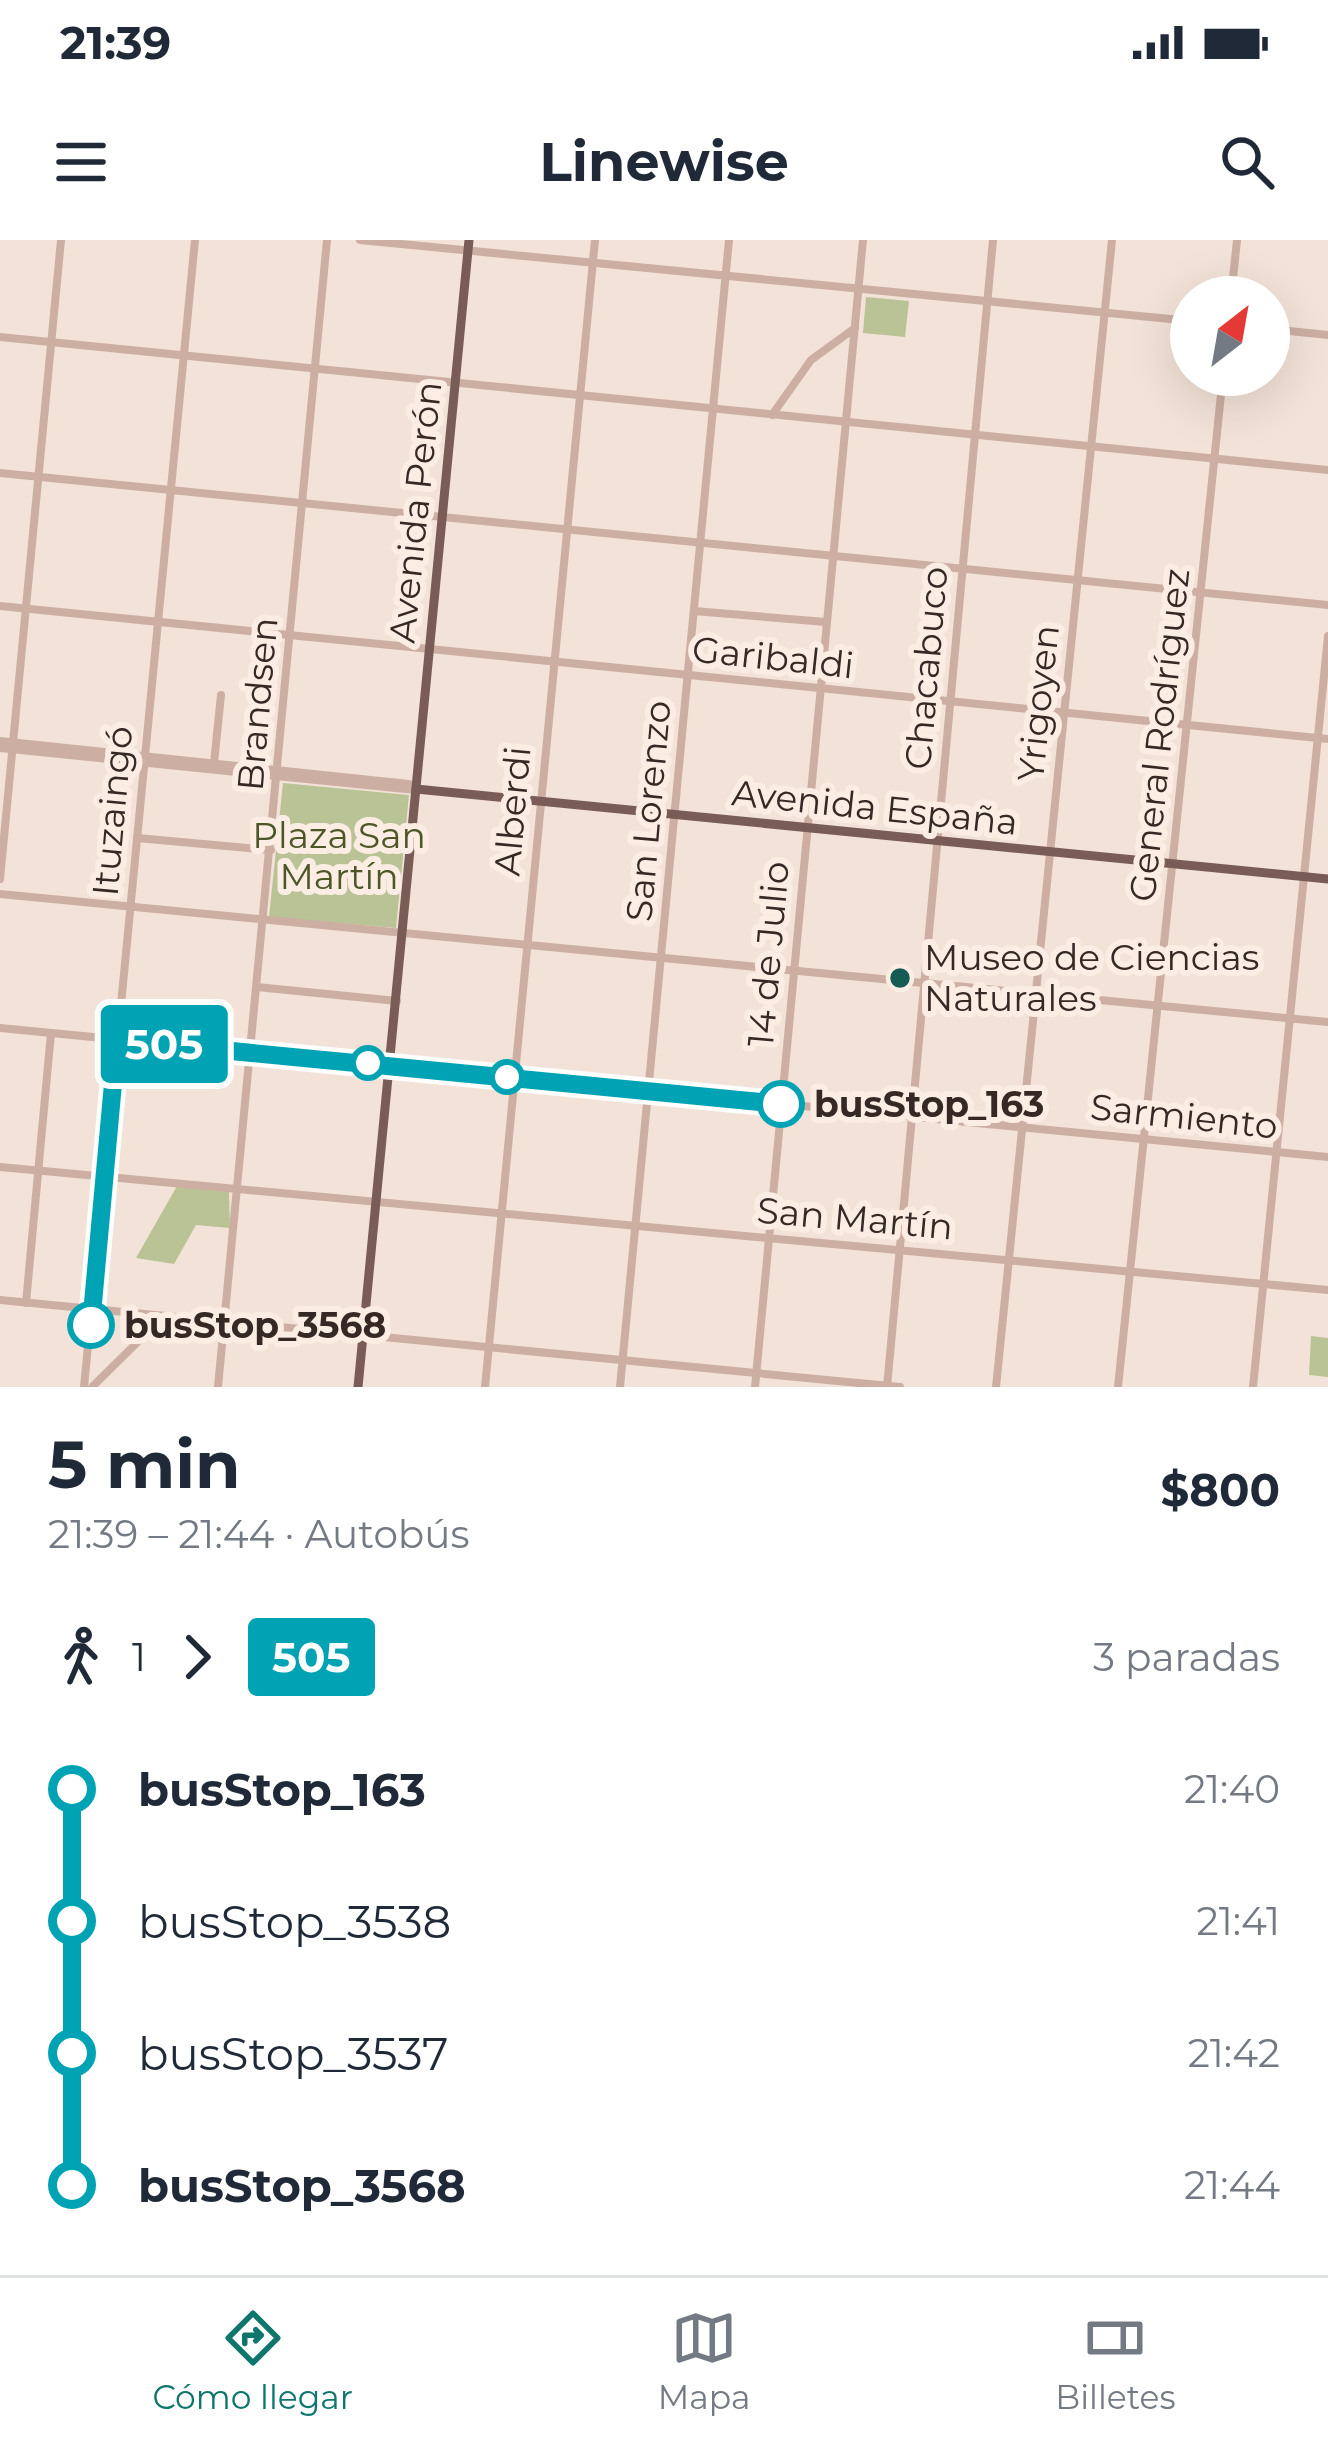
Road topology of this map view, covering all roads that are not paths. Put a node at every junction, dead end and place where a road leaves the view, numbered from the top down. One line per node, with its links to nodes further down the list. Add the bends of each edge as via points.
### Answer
1 (61, 240): 23 (street)
2 (195, 240): 24 (street, Ituzaingó)
3 (327, 240): 25 (street, Brandsen)
4 (360, 240): 11 (street)
5 (595, 240): 12 (street, Alberdi)
6 (729, 240): 13 (street, San Lorenzo)
7 (863, 240): 15 (street, 14 de Julio)
8 (993, 240): 16 (street, Chacabuco)
9 (1112, 240): 17 (street, Yrigoyen)
10 (1237, 240): 14 (street)
11 (468, 246): 12 (street); 26 (main road, Avenida Perón)
12 (594, 262): 13 (street); 28 (street, Alberdi)
13 (726, 276): 15 (street); 29 (street, San Lorenzo)
14 (1233, 276)
15 (857, 289): 16 (street); 19 (street, 14 de Julio)
16 (987, 300): 17 (street); 32 (street, Chacabuco)
17 (1105, 313): 18 (street); 33 (street, Yrigoyen)
18 (1170, 319)
19 (855, 328): 30 (street, via 811,360); 31 (street, 14 de Julio)
20 (1290, 331): 21 (street)
21 (1328, 335)
22 (0, 337): 23 (street)
23 (50, 342): 24 (street); 37 (street)
24 (183, 357): 25 (street); 38 (street, Ituzaingó)
25 (316, 370): 26 (street); 39 (street, Brandsen)
26 (454, 384): 28 (street); 40 (main road, Avenida Perón)
27 (1221, 396): 34 (street, General Rodríguez)
28 (578, 397): 29 (street); 41 (street, Alberdi)
29 (713, 410): 30 (street); 42 (street, San Lorenzo)
30 (772, 416): 31 (street)
31 (845, 423): 32 (street); 43 (street, 14 de Julio)
32 (975, 436): 33 (street); 44 (street, Chacabuco)
33 (1091, 447): 34 (street); 45 (street, Yrigoyen)
34 (1214, 459): 35 (street); 46 (street, General Rodríguez)
35 (1328, 470)
36 (0, 473): 37 (street)
37 (38, 477): 38 (street); 49 (street)
38 (171, 489): 39 (street); 51 (street, Ituzaingó)
39 (303, 506): 40 (street); 53 (street, Brandsen)
40 (441, 520): 41 (street); 55 (main road, Avenida Perón)
41 (566, 531): 42 (street); 56 (street, Alberdi)
42 (700, 544): 43 (street); 50 (street, San Lorenzo)
43 (832, 557): 44 (street); 52 (street, 14 de Julio)
44 (962, 570): 45 (street); 60 (street, Chacabuco)
45 (1078, 581): 46 (street); 61 (street, Yrigoyen)
46 (1201, 593): 47 (street); 62 (street, General Rodríguez)
47 (1328, 605)
48 (0, 606): 49 (street, Garibaldi)
49 (25, 608): 51 (street, Garibaldi); 65 (street)
50 (694, 611): 52 (street); 57 (street, San Lorenzo)
51 (158, 622): 53 (street, Garibaldi); 66 (street, Ituzaingó)
52 (826, 622): 58 (street, 14 de Julio)
53 (290, 636): 55 (street, Garibaldi); 68 (street, Brandsen)
54 (1328, 636): 63 (street)
55 (428, 651): 56 (street, Garibaldi); 69 (main road, Avenida Perón)
56 (554, 663): 57 (street, Garibaldi); 70 (street, Alberdi)
57 (688, 676): 58 (street, Garibaldi); 71 (street, San Lorenzo)
58 (820, 689): 60 (street, Garibaldi); 72 (street, 14 de Julio)
59 (220, 695): 67 (street)
60 (950, 702): 61 (street, Garibaldi); 74 (street, Chacabuco)
61 (1065, 713): 62 (street, Garibaldi); 76 (street, Yrigoyen)
62 (1187, 725): 63 (street, Garibaldi); 77 (street, General Rodríguez)
63 (1323, 738): 78 (street)
64 (0, 744): 65 (street)
65 (12, 746): 66 (street); 79 (street)
66 (144, 760): 67 (street); 68 (street); 73 (street, Ituzaingó)
67 (214, 763): 68 (street)
68 (277, 774): 69 (street); 75 (street, Brandsen)
69 (416, 789): 70 (main road, Avenida España); 84 (main road, Avenida Perón)
70 (540, 802): 71 (main road, Avenida España); 85 (street, Alberdi)
71 (674, 815): 72 (main road, Avenida España); 86 (street, San Lorenzo)
72 (807, 828): 74 (main road, Avenida España); 87 (street, 14 de Julio)
73 (137, 838): 75 (street); 82 (street, Ituzaingó)
74 (938, 841): 76 (main road, Avenida España); 88 (street, Chacabuco)
75 (271, 850): 83 (street, Brandsen)
76 (1050, 851): 77 (main road, Avenida España); 90 (street, Yrigoyen)
77 (1173, 864): 78 (main road, Avenida España); 92 (street, General Rodríguez)
78 (1304, 877): 80 (main road, Avenida España); 93 (street)
79 (0, 879)
80 (1328, 879)
81 (0, 894): 82 (street)
82 (130, 908): 83 (street); 97 (street, Ituzaingó)
83 (264, 920): 84 (street); 89 (street, Brandsen)
84 (403, 933): 85 (street); 91 (main road, Avenida Perón)
85 (527, 945): 86 (street); 100 (street, Alberdi)
86 (661, 958): 87 (street); 101 (street, San Lorenzo)
87 (794, 970): 88 (street); 102 (street, 14 de Julio)
88 (925, 983): 90 (street); 103 (street, Chacabuco)
89 (257, 986): 91 (street); 98 (street, Brandsen)
90 (1037, 994): 92 (street); 104 (street, Yrigoyen)
91 (397, 1000): 99 (main road, Avenida Perón)
92 (1158, 1006): 93 (street); 105 (street, General Rodríguez)
93 (1289, 1018): 94 (street); 106 (street)
94 (1328, 1022)
95 (0, 1028): 96 (street, Sarmiento)
96 (51, 1034): 97 (street, Sarmiento); 109 (street)
97 (117, 1040): 98 (street, Sarmiento); 110 (street, Ituzaingó)
98 (250, 1052): 99 (street, Sarmiento); 111 (street, Brandsen)
99 (390, 1066): 100 (street, Sarmiento); 112 (main road, Avenida Perón)
100 (514, 1078): 101 (street, Sarmiento); 113 (street, Alberdi)
101 (648, 1091): 102 (street, Sarmiento); 114 (street, San Lorenzo)
102 (781, 1104): 103 (street, Sarmiento); 115 (street, 14 de Julio)
103 (912, 1117): 104 (street, Sarmiento); 116 (street, Chacabuco)
104 (1024, 1127): 105 (street, Sarmiento); 117 (street, Yrigoyen)
105 (1144, 1139): 106 (street, Sarmiento); 118 (street, General Rodríguez)
106 (1276, 1152): 107 (street, Sarmiento); 119 (street)
107 (1328, 1157)
108 (0, 1167): 109 (street, San Martín)
109 (37, 1171): 110 (street, San Martín); 122 (street)
110 (104, 1177): 111 (street, San Martín); 123 (street, Ituzaingó)
111 (236, 1189): 112 (street, San Martín); 125 (street, Brandsen)
112 (377, 1200): 113 (street, San Martín); 126 (main road, Avenida Perón)
113 (502, 1212): 114 (street, San Martín); 127 (street, Alberdi)
114 (636, 1225): 115 (street, San Martín); 128 (street, San Lorenzo)
115 (769, 1238): 116 (street, San Martín); 129 (street, 14 de Julio)
116 (901, 1250): 117 (street, San Martín); 130 (street, Chacabuco)
117 (1010, 1258): 118 (street, San Martín); 138 (street, Yrigoyen)
118 (1132, 1271): 119 (street, San Martín); 139 (street, General Rodríguez)
119 (1263, 1284): 120 (street, San Martín); 140 (street)
120 (1328, 1290)
121 (0, 1300): 122 (street)
122 (26, 1303): 123 (street)
123 (92, 1310): 124 (street); 131 (street, Ituzaingó)
124 (164, 1316): 125 (street); 131 (street)
125 (224, 1322): 126 (street); 132 (street, Brandsen)
126 (363, 1335): 127 (street); 133 (main road, Avenida Perón)
127 (489, 1348): 128 (street); 134 (street, Alberdi)
128 (622, 1361): 129 (street); 135 (street, San Lorenzo)
129 (756, 1373): 130 (street); 136 (street, 14 de Julio)
130 (888, 1386): 137 (street)
131 (88, 1387)
132 (218, 1387)
133 (358, 1387)
134 (485, 1387)
135 (620, 1387)
136 (755, 1387)
137 (900, 1387)
138 (996, 1387)
139 (1118, 1387)
140 (1252, 1387)

